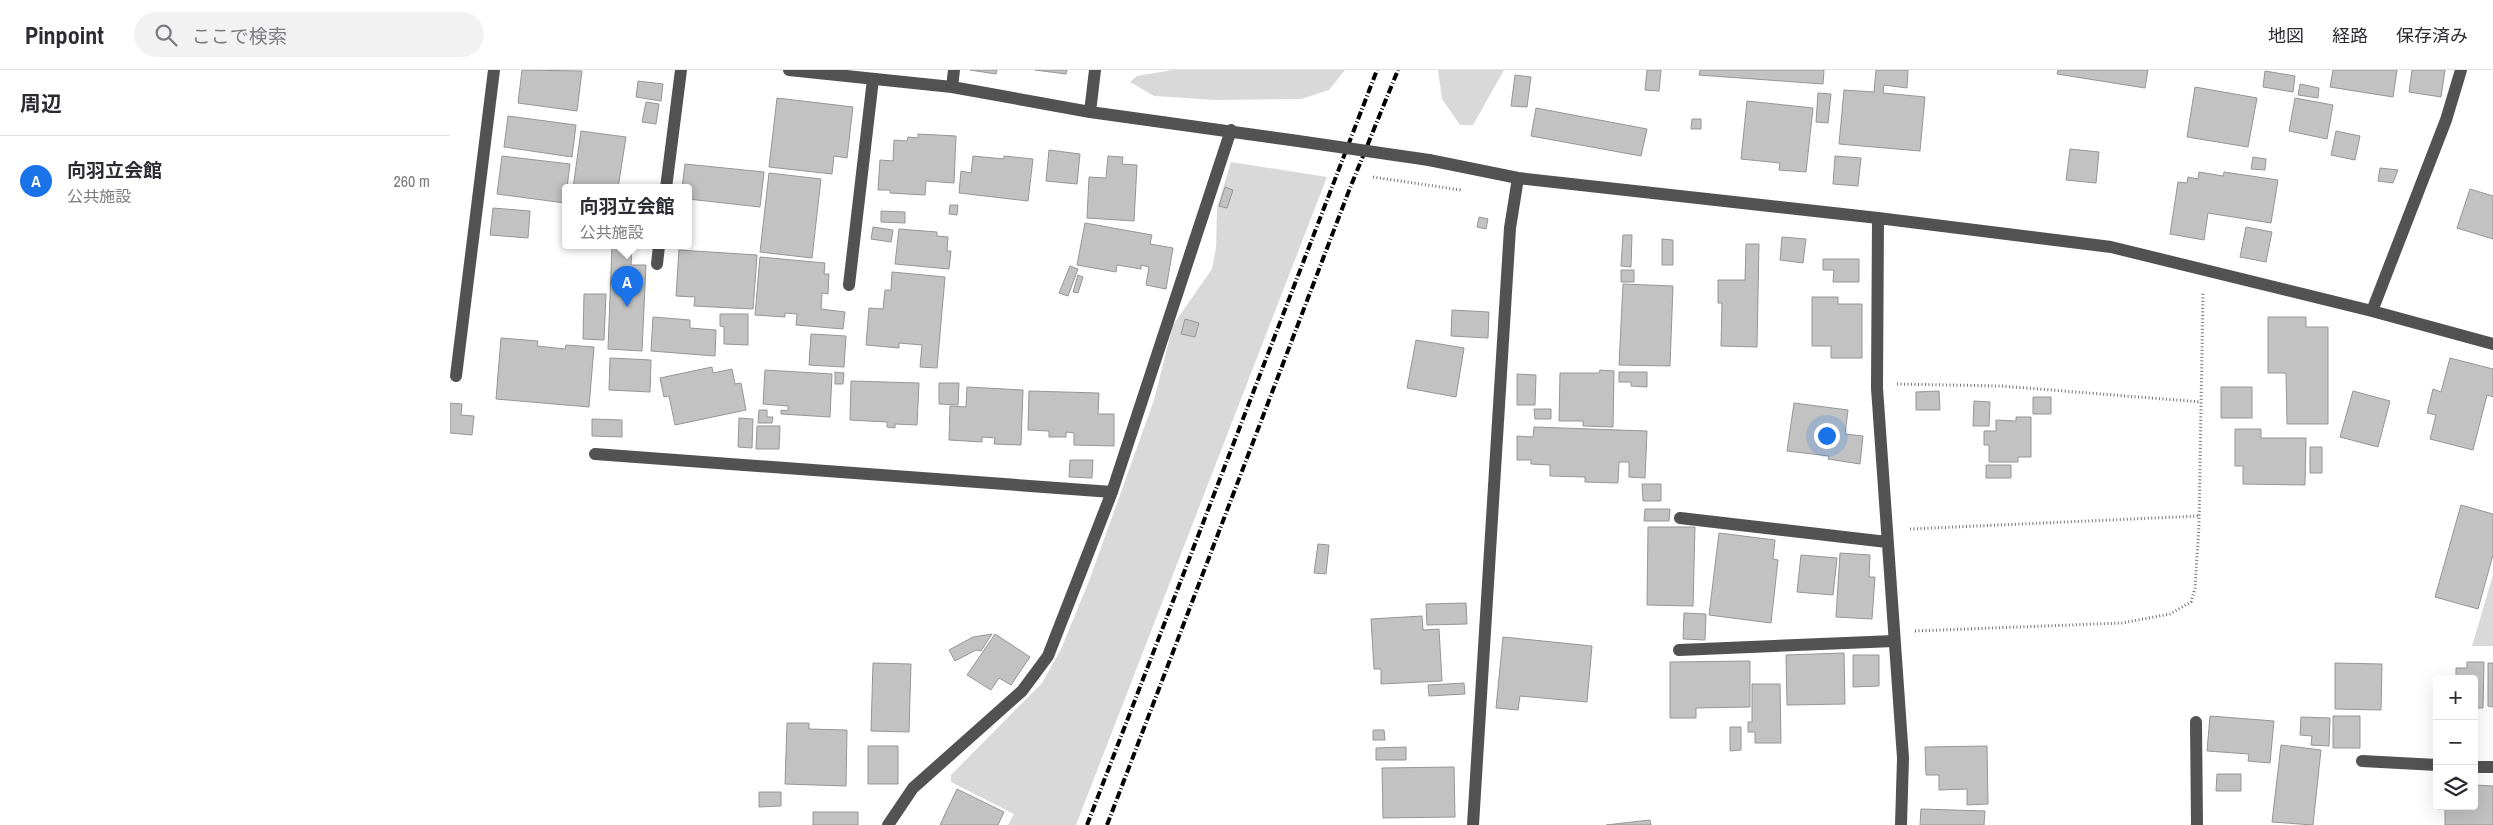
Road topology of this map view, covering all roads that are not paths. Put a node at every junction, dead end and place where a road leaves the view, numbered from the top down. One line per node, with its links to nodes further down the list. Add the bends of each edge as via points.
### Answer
1 (494, 70): 19 (street)
2 (681, 70): 12 (street)
3 (789, 70): 7 (street)
4 (954, 70): 8 (street)
5 (1095, 70): 9 (street)
6 (2461, 70): 17 (street, via 2446,120)
7 (873, 79): 8 (street); 16 (street)
8 (952, 87): 9 (street)
9 (1090, 112): 10 (street)
10 (1231, 130): 11 (street, bridge, via 1429,160); 21 (street)
11 (1518, 178): 13 (street); 32 (street, via 1510,228)
12 (667, 184)
13 (1878, 218): 17 (street, via 2111,247); 23 (street, via 1877,384)
14 (659, 249): 15 (street)
15 (657, 264)
16 (849, 286)
17 (2372, 310): 18 (street)
18 (2493, 344)
19 (456, 376)
20 (595, 454): 21 (street)
21 (1112, 492): 31 (street, via 1048,656 1022,691 913,788)
22 (1680, 518): 23 (street)
23 (1887, 536): 24 (street)
24 (1894, 637): 25 (street); 33 (street, via 1903,758)
25 (1679, 650)
26 (2196, 722): 34 (street)
27 (2362, 761): 28 (street)
28 (2433, 764)
29 (2478, 766): 30 (street)
30 (2493, 768)
31 (888, 825)
32 (1473, 825)
33 (1901, 825)
34 (2197, 825)

